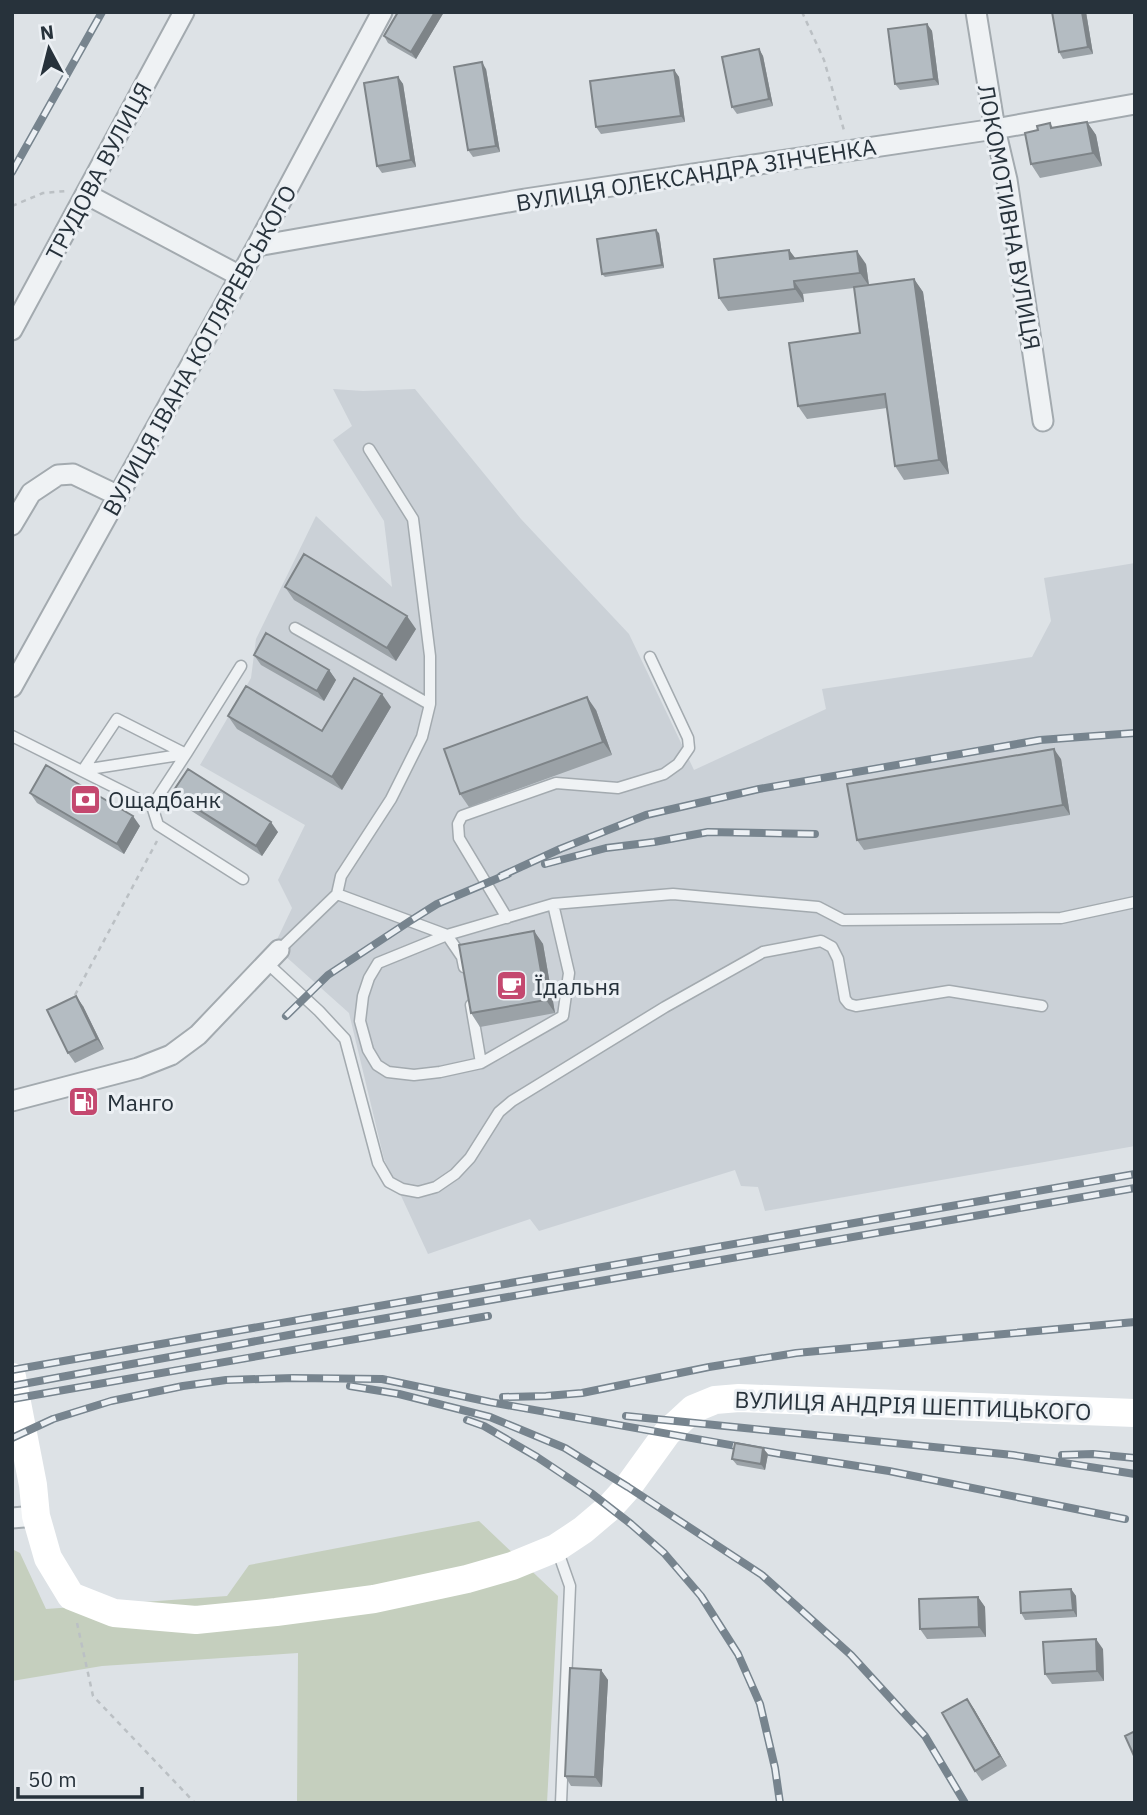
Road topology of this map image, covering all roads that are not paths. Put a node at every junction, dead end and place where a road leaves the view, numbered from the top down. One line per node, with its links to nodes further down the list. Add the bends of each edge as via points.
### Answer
1 (184, 12): 6 (street, ТРУДОВА ВУЛИЦЯ)
2 (383, 12): 7 (street, ВУЛИЦЯ ІВАНА КОТЛЯРЕВСЬКОГО)
3 (976, 12): 5 (street, ЛОКОМОТИВНА ВУЛИЦЯ)
4 (1135, 104): 5 (street, ВУЛИЦЯ ОЛЕКСАНДРА ЗІНЧЕНКА)
5 (995, 129): 7 (street, ВУЛИЦЯ ОЛЕКСАНДРА ЗІНЧЕНКА, via 525,199); 10 (street, ЛОКОМОТИВНА ВУЛИЦЯ, via 1007,180)
6 (86, 194): 8 (street); 9 (street, ТРУДОВА ВУЛИЦЯ)
7 (257, 246): 8 (street, ВУЛИЦЯ ІВАНА КОТЛЯРЕВСЬКОГО)
8 (240, 276): 12 (street, ВУЛИЦЯ ІВАНА КОТЛЯРЕВСЬКОГО)
9 (12, 330)
10 (1043, 421)
11 (369, 449): 18 (lane, via 413,519 430,656)
12 (119, 496): 13 (street, via 73,474 58,475 31,493); 17 (street, ВУЛИЦЯ ІВАНА КОТЛЯРЕВСЬКОГО)
13 (12, 525)
14 (295, 628): 18 (lane)
15 (650, 657): 27 (lane, via 688,738 689,748 678,764 664,774 618,788 556,783 463,816 458,824 459,838)
16 (241, 666): 20 (lane)
17 (12, 687)
18 (429, 704): 24 (lane, via 422,737 391,799 341,876)
19 (12, 736): 21 (lane)
20 (186, 754): 21 (lane); 21 (lane, via 117,719); 22 (lane)
21 (83, 770): 22 (lane)
22 (152, 806): 23 (lane, via 163,829)
23 (243, 878)
24 (337, 894): 28 (lane); 29 (lane)
25 (1135, 902): 26 (lane, via 1061,918 842,920 818,906 673,894)
26 (553, 904): 27 (lane); 33 (lane, via 569,973 563,1016)
27 (507, 918): 28 (lane)
28 (447, 935): 30 (lane, via 462,957); 33 (lane, via 378,963 363,996 360,1021 365,1040 377,1065 388,1072 414,1075)
29 (273, 957): 32 (lane, via 345,1040 378,1163 389,1182 418,1192 455,1174 512,1101 763,952 821,941 832,947 845,999 856,1006 949,991); 34 (street, via 198,1035 171,1055)
30 (467, 983)
31 (469, 997): 33 (lane)
32 (1042, 1006)
33 (481, 1063)
34 (12, 1101)
35 (12, 1377): 37 (main road, via 33,1485)
36 (1135, 1413): 38 (main road, ВУЛИЦЯ АНДРІЯ ШЕПТИЦЬКОГО, via 739,1398 715,1401 692,1409 678,1421 609,1508)
37 (24, 1517): 38 (main road, ВУЛИЦЯ АНДРІЯ ШЕПТИЦЬКОГО, via 71,1596 114,1613 196,1620 387,1596 512,1566)
38 (556, 1548): 39 (lane, via 570,1586)
39 (561, 1803)

